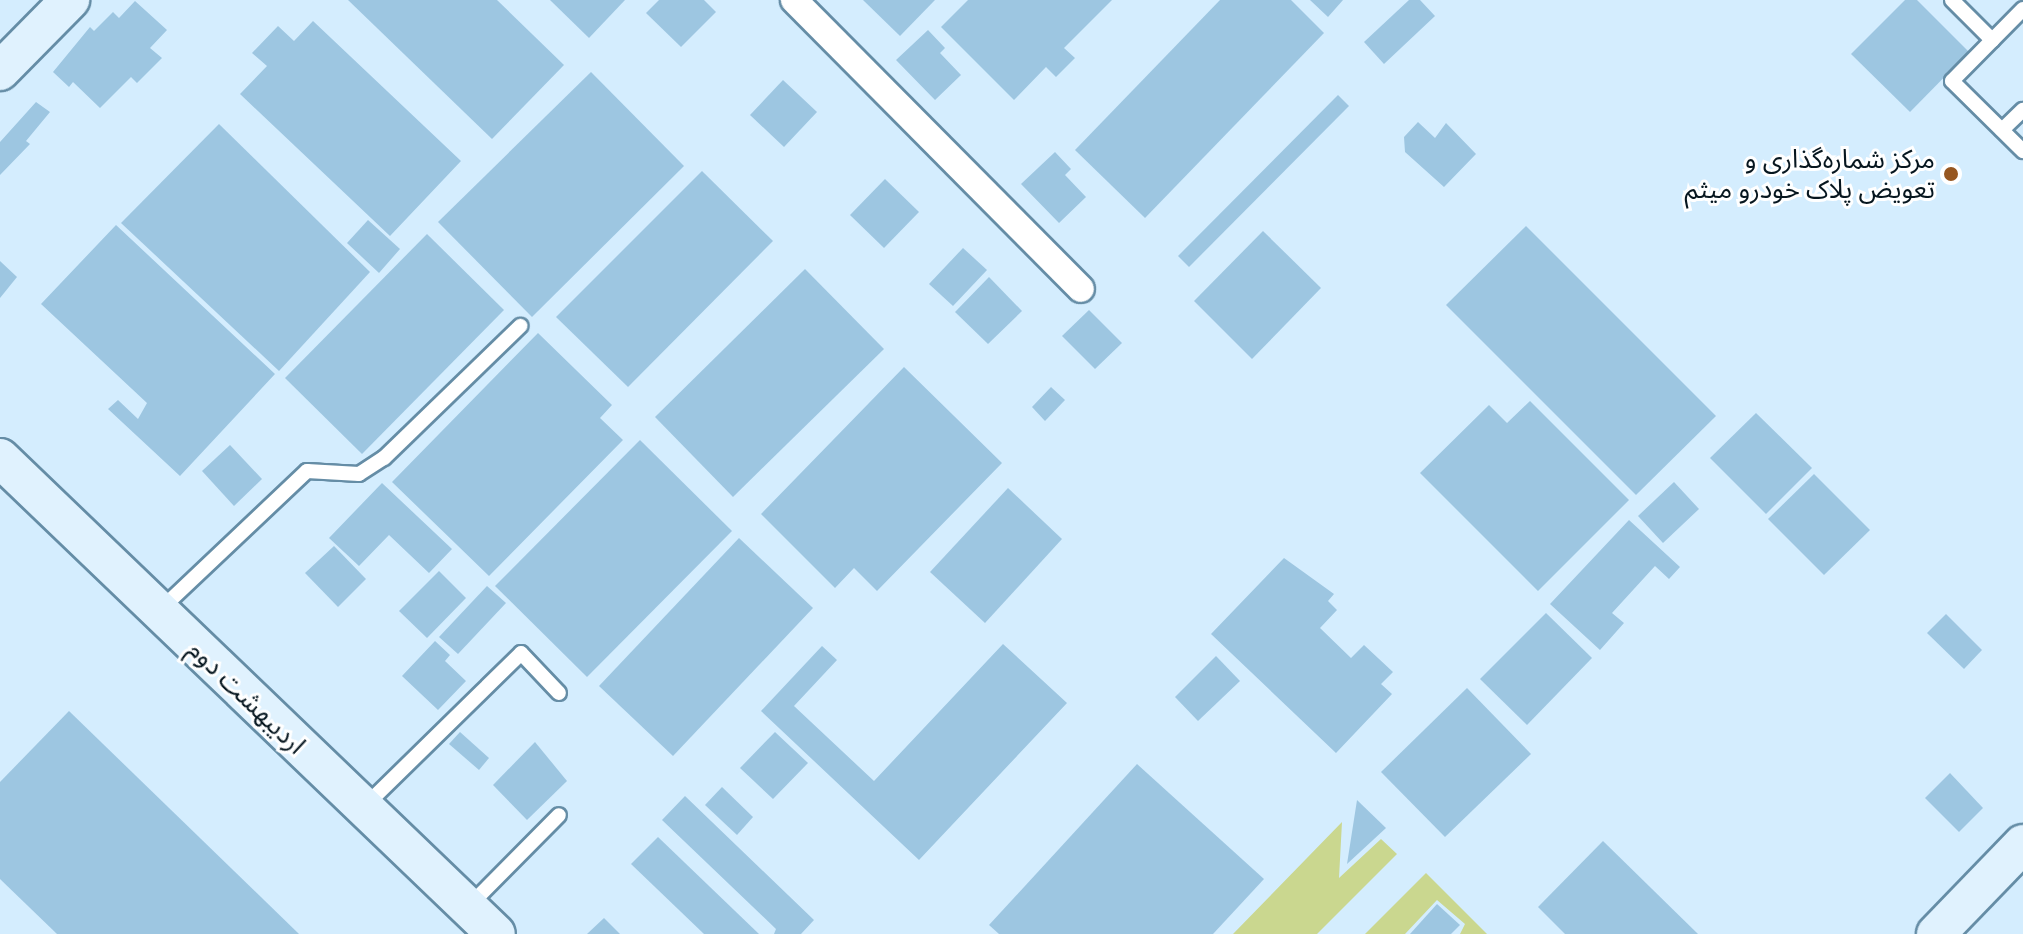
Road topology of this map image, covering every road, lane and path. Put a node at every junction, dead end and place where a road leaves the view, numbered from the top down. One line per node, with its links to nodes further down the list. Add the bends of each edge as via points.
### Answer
1 (70, 0): 6 (street)
2 (794, 0): 10 (street)
3 (1952, 0): 5 (lane)
4 (2023, 9): 5 (lane)
5 (1992, 40): 8 (lane, via 1952,81)
6 (0, 71)
7 (2023, 110): 8 (lane)
8 (2002, 130): 9 (lane)
9 (2023, 151)
10 (1081, 289)
11 (520, 326): 13 (lane, via 384,458 359,474 307,471)
12 (0, 458): 13 (street, اردیبهشت دوم)
13 (157, 612): 15 (street, اردیبهشت دوم)
14 (559, 693): 15 (lane, via 521,653)
15 (363, 808): 18 (street, اردیبهشت دوم)
16 (559, 815): 18 (lane)
17 (2023, 844): 20 (street)
18 (468, 908): 19 (street, اردیبهشت دوم)
19 (496, 934)
20 (1936, 934)

